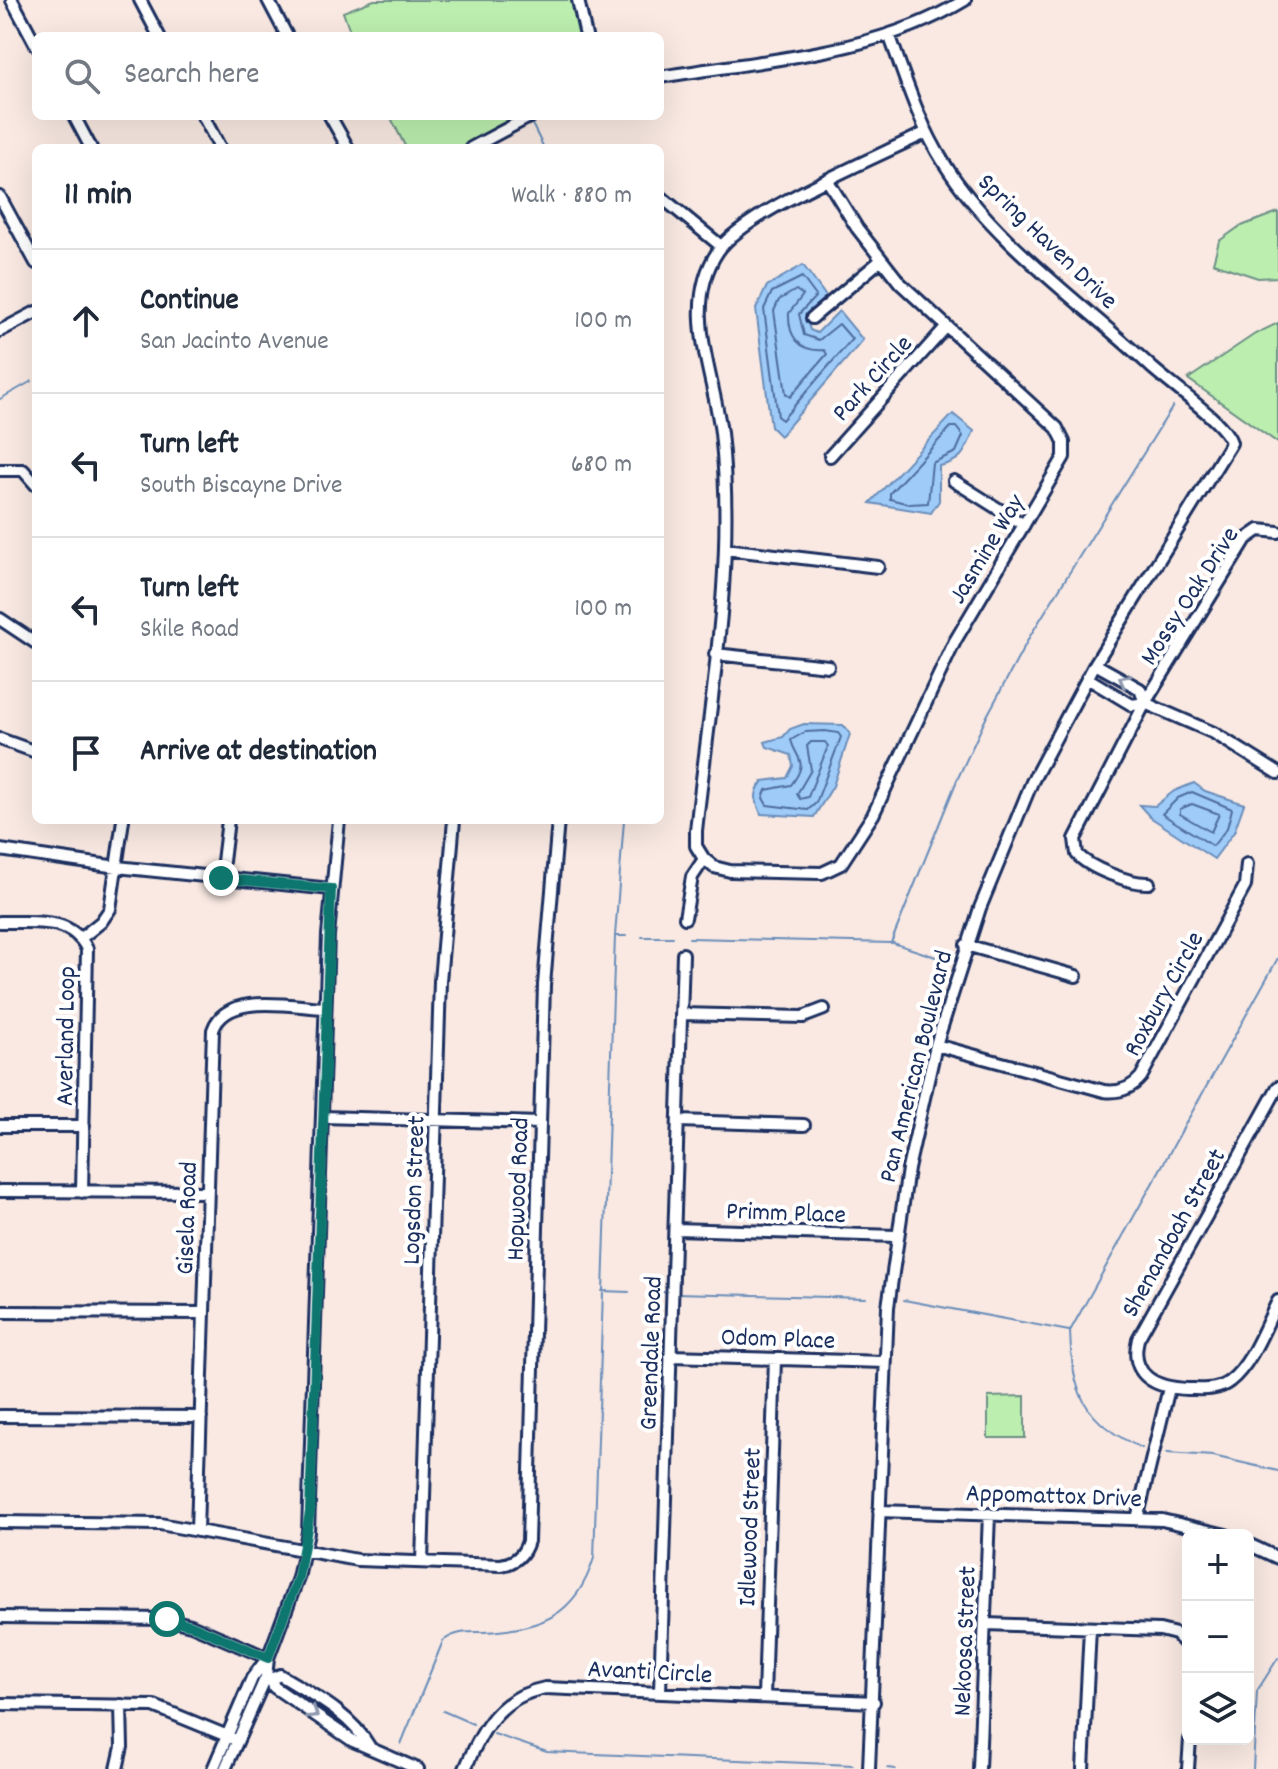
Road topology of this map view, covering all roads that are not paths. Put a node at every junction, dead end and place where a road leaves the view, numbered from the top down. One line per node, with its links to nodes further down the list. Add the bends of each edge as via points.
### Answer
1 (12, 0): 10 (street)
2 (140, 0): 6 (street)
3 (268, 0): 7 (street)
4 (578, 0): 8 (street)
5 (965, 0): 9 (street)
6 (157, 32)
7 (285, 32)
8 (585, 32)
9 (889, 34): 11 (street, via 842,47); 16 (street, Spring Haven Drive)
10 (32, 38)
11 (664, 76)
12 (76, 120): 17 (street)
13 (205, 120): 18 (street)
14 (332, 120): 19 (street)
15 (524, 120): 20 (street)
16 (927, 132): 21 (street); 31 (street, Spring Haven Drive, via 983,214 1223,427)
17 (89, 144)
18 (218, 144)
19 (346, 144)
20 (478, 144)
21 (828, 181): 24 (street, via 749,221); 26 (street, Jasmine Way)
22 (0, 197): 25 (street)
23 (664, 199): 24 (street)
24 (721, 246): 38 (street, via 705,276 700,317 720,425)
25 (32, 256)
26 (880, 261): 28 (street); 29 (street, Jasmine Way)
27 (32, 314): 30 (street)
28 (812, 318)
29 (946, 327): 32 (street, Park Circle); 36 (street, Jasmine Way, via 1063,439 1063,461)
30 (0, 331)
31 (1230, 439): 43 (street, Pan American Boulevard)
32 (830, 456)
33 (0, 470): 34 (street, via 23,470)
34 (32, 480)
35 (954, 481): 36 (street)
36 (1024, 525): 56 (street, Jasmine Way, via 955,641 873,815 841,864 822,873 730,871)
37 (1278, 532): 46 (street, Mossy Oak Drive, via 1259,530 1246,539)
38 (725, 549): 39 (street); 42 (street)
39 (878, 567)
40 (0, 619): 41 (street)
41 (32, 640)
42 (715, 654): 44 (street); 56 (street, via 695,838)
43 (1095, 664): 45 (street, Pan American Boulevard); 46 (street, one-way to 43, via 1140,689)
44 (828, 666)
45 (1087, 678): 46 (street, via 1132,705); 65 (street, Pan American Boulevard, via 1016,816)
46 (1145, 703): 49 (street, via 1226,739); 60 (street, Mossy Oak Drive, via 1074,844 1090,865 1132,883)
47 (0, 739): 48 (street)
48 (32, 751)
49 (1278, 773)
50 (122, 824): 58 (street)
51 (228, 824): 59 (street)
52 (339, 824): 61 (street)
53 (454, 824): 74 (street, Logsdon Street, via 442,940)
54 (558, 824): 76 (street, Hopwood Road, via 546,944)
55 (0, 850): 58 (street)
56 (704, 859): 62 (street, via 692,877)
57 (1247, 864): 71 (street, Roxbury Circle, via 1245,886 1141,1077 1130,1087 1104,1091)
58 (117, 867): 59 (street); 64 (street, via 107,915)
59 (221, 878): 61 (street)
60 (1149, 883)
61 (331, 889): 68 (street)
62 (685, 918)
63 (0, 922): 64 (street, Averland Loop, via 59,924)
64 (81, 938): 79 (street, Averland Loop, via 89,965)
65 (966, 945): 67 (street); 71 (street, Pan American Boulevard)
66 (683, 954): 70 (street, Greendale Road)
67 (1076, 976)
68 (325, 1008): 73 (street); 82 (street, Gisela Road, via 240,1006 217,1020)
69 (824, 1009): 70 (street, via 799,1017)
70 (681, 1014): 75 (street, Greendale Road)
71 (936, 1045): 84 (street, Pan American Boulevard)
72 (1278, 1087): 91 (street, Shenandoah Street, via 1138,1339 1139,1370 1151,1382)
73 (322, 1117): 74 (street); 101 (street)
74 (436, 1121): 76 (street); 103 (street, Logsdon Street)
75 (678, 1121): 77 (street); 83 (street, Greendale Road)
76 (540, 1123): 103 (street, Hopwood Road, via 528,1541 519,1557 501,1565)
77 (804, 1125)
78 (0, 1126): 79 (street, Averland Loop)
79 (84, 1126): 81 (street, Averland Loop)
80 (0, 1191): 81 (street)
81 (82, 1192): 82 (street)
82 (208, 1192): 87 (street, Gisela Road)
83 (675, 1229): 84 (street, Primm Place); 88 (street, Greendale Road)
84 (896, 1236): 90 (street, Pan American Boulevard)
85 (1278, 1301): 91 (street, via 1240,1370 1226,1384)
86 (0, 1312): 87 (street)
87 (204, 1313): 93 (street, Gisela Road)
88 (670, 1356): 89 (street, Odom Place); 110 (street, Greendale Road)
89 (775, 1359): 90 (street, Odom Place); 111 (street, Idlewood Street)
90 (885, 1362): 94 (street, Pan American Boulevard)
91 (1169, 1388): 96 (street)
92 (0, 1416): 93 (street)
93 (201, 1417): 99 (street, Gisela Road)
94 (879, 1511): 95 (street, Appomattox Drive); 112 (street, Pan American Boulevard)
95 (989, 1514): 96 (street, Appomattox Drive); 105 (street, Nekoosa Street)
96 (1137, 1519): 98 (street, Appomattox Drive)
97 (0, 1522): 99 (street, via 135,1523)
98 (1203, 1529)
99 (197, 1531): 101 (street)
100 (1254, 1547): 102 (street)
101 (305, 1551): 103 (street, via 357,1560); 108 (street)
102 (1278, 1558)
103 (422, 1562)
104 (0, 1617): 108 (street, via 167,1619)
105 (986, 1624): 106 (street); 123 (street, Nekoosa Street)
106 (1090, 1628): 107 (street, via 1167,1631); 124 (street)
107 (1182, 1642)
108 (268, 1658): 109 (street)
109 (264, 1676): 115 (street); 120 (street, via 353,1741)
110 (660, 1692): 111 (street, Avanti Circle); 121 (street, Avanti Circle, via 558,1687 522,1694 490,1718)
111 (764, 1697): 112 (street, Avanti Circle)
112 (874, 1702): 122 (street, Pan American Boulevard)
113 (0, 1704): 114 (street)
114 (121, 1705): 115 (street, via 161,1708); 117 (street)
115 (232, 1738): 118 (street); 119 (street)
116 (1190, 1745): 125 (street)
117 (117, 1769)
118 (213, 1769)
119 (225, 1769)
120 (418, 1769)
121 (465, 1769)
122 (869, 1769)
123 (979, 1769)
124 (1083, 1769)
125 (1188, 1769)

